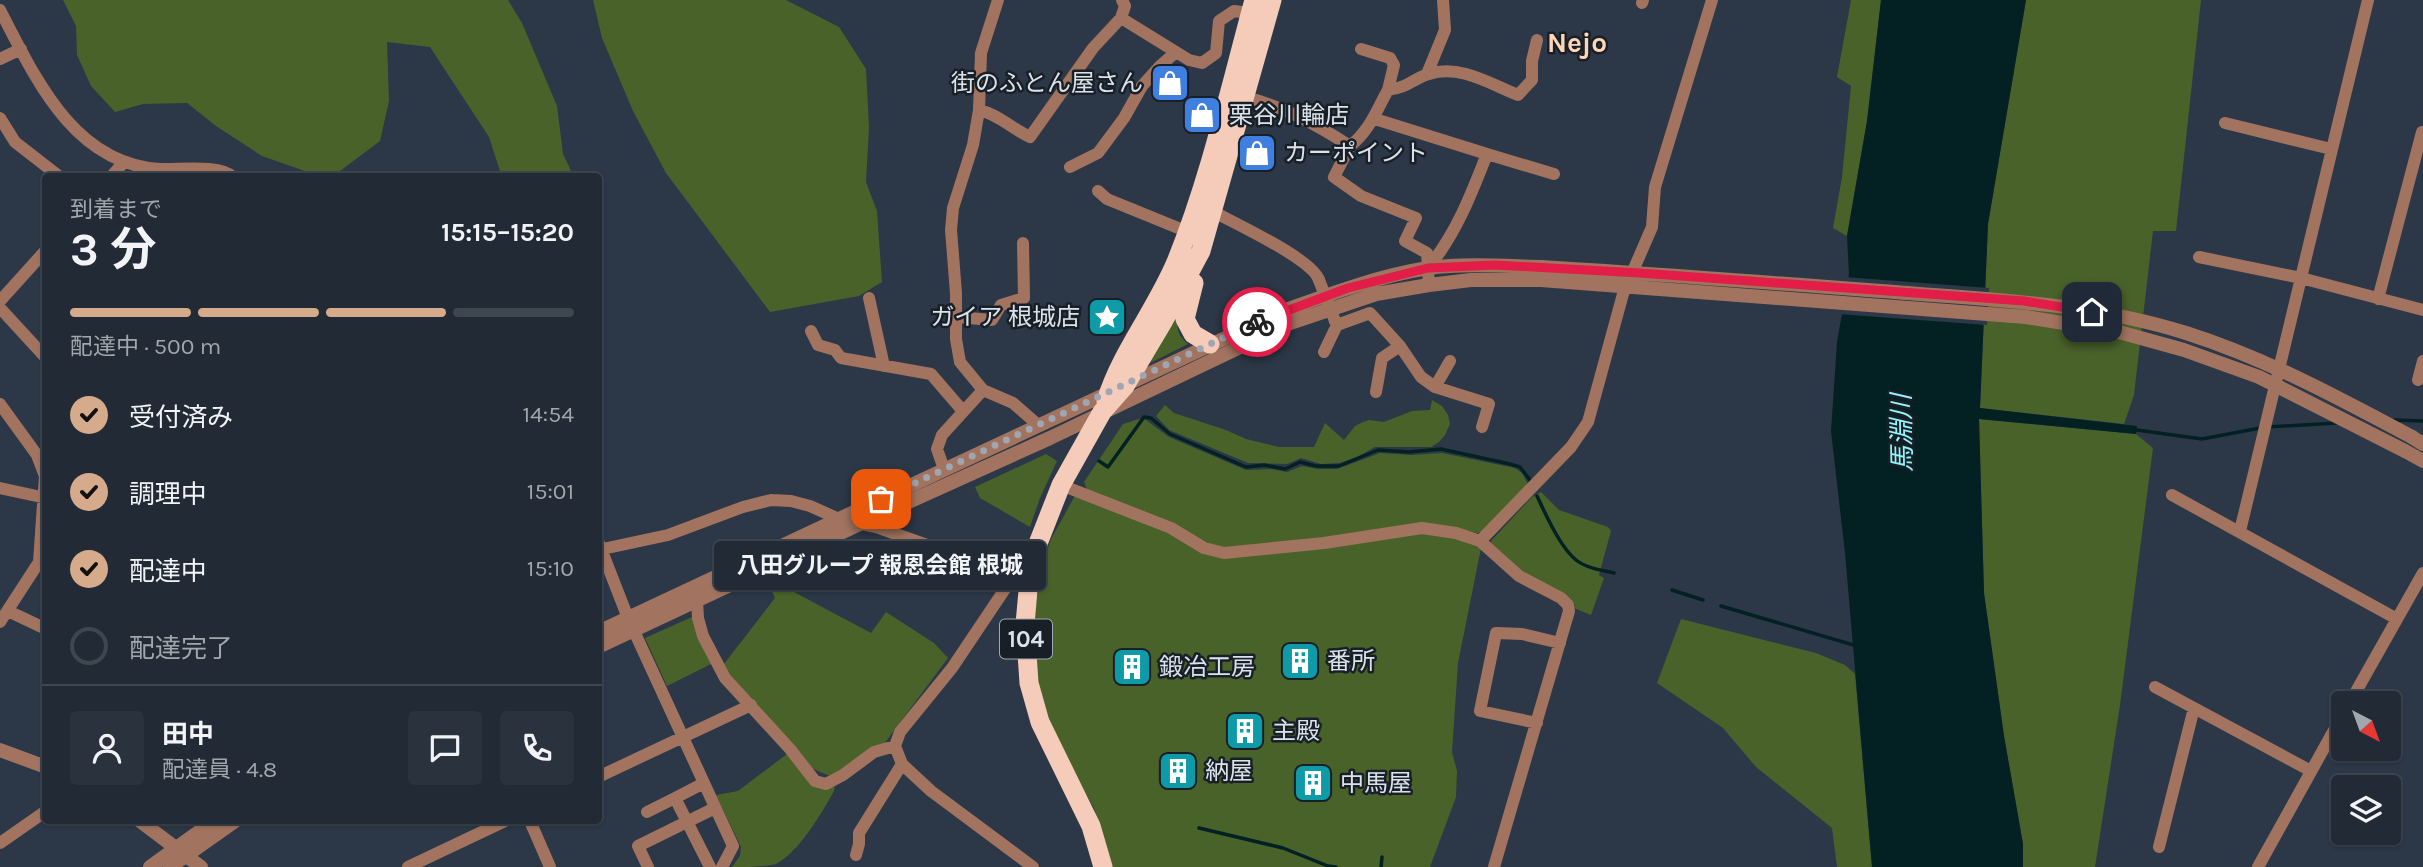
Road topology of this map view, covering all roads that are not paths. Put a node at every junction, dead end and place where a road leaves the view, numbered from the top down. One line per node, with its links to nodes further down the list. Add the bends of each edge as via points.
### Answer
1 (998, 0): 17 (street, via 981,53)
2 (1122, 0): 8 (street)
3 (1443, 0): 14 (street, via 1445,30)
4 (1712, 0): 77 (street, via 1655,187 1652,227 1623,294 1588,422 1571,447)
5 (2368, 0): 23 (street)
6 (1261, 7): 12 (street, via 1234,11 1220,21 1216,53 1202,62); 16 (highway, 104); 33 (highway, 104)
7 (0, 10): 10 (street)
8 (1121, 18): 12 (street); 17 (street, via 1093,48 1030,136)
9 (1537, 40): 14 (street, via 1532,80 1518,95 1457,71)
10 (21, 49): 13 (street); 25 (street, via 79,135)
11 (1361, 49): 15 (street, via 1390,58 1394,65)
12 (1176, 52): 26 (street, via 1142,86 1098,153)
13 (0, 58)
14 (1427, 74): 15 (street, via 1404,88)
15 (1388, 90): 19 (street)
16 (1245, 97): 22 (street, via 1281,107); 32 (highway, 104)
17 (979, 110): 47 (street, via 952,219)
18 (0, 118): 27 (street, via 15,142)
19 (1375, 119): 22 (street); 24 (street)
20 (2225, 123): 23 (street)
21 (2423, 132): 43 (street)
22 (1350, 146): 38 (street, via 1335,177 1361,196 1416,218 1405,241 1427,253)
23 (2331, 149): 40 (street)
24 (1487, 154): 30 (street); 38 (street, via 1464,212)
25 (123, 163): 28 (street); 29 (street)
26 (1070, 167)
27 (55, 173)
28 (114, 173)
29 (227, 173)
30 (1554, 174)
31 (1098, 191): 33 (street, via 1107,199)
32 (1214, 212): 35 (highway, 104); 48 (street, bridge, via 1316,272)
33 (1188, 232): 61 (highway, 104, via 1154,308 1117,371)
34 (1023, 243): 47 (street, via 1024,298 1000,305 992,320)
35 (1201, 251): 50 (highway, via 1185,319 1193,334); 61 (highway, 104, via 1163,322)
36 (42, 254): 44 (street)
37 (2199, 257): 40 (street)
38 (1428, 268): 39 (street, via 1495,265); 41 (street); 50 (street, via 1348,288)
39 (1541, 273): 41 (street); 66 (street, bridge, via 2026,317 2119,332 2259,377)
40 (2301, 278): 43 (street); 76 (street)
41 (1429, 285): 61 (street, via 1376,294 1290,323)
42 (869, 298): 56 (street)
43 (2378, 299): 46 (street)
44 (0, 300)
45 (0, 308): 51 (street)
46 (2423, 310)
47 (957, 317): 59 (street, via 960,362)
48 (1336, 323): 52 (street, via 1370,313); 53 (street)
49 (811, 331): 56 (street, via 818,345 835,350 841,358)
50 (1210, 344): 61 (street)
51 (42, 346)
52 (1400, 346): 58 (street, via 1421,377); 60 (street, via 1382,358)
53 (1324, 352)
54 (1450, 361): 58 (street)
55 (2423, 361): 57 (street)
56 (884, 366): 63 (street, via 931,374)
57 (2418, 380)
58 (1435, 387): 65 (street, via 1489,404)
59 (983, 390): 63 (street); 64 (street, via 1013,403)
60 (1376, 392)
61 (1112, 397): 64 (street); 70 (highway, 104); 75 (street)
62 (0, 404): 67 (street)
63 (962, 410): 69 (street, via 937,449)
64 (1037, 424): 69 (street)
65 (1482, 426)
66 (2413, 444): 68 (street)
67 (41, 451)
68 (2423, 461)
69 (944, 469): 74 (street)
70 (1061, 485): 77 (street, via 1224,553 1422,528); 82 (highway, 104)
71 (0, 488): 73 (street)
72 (2172, 495): 76 (street)
73 (42, 497)
74 (839, 519): 75 (street); 78 (street, via 810,506 771,500 668,536); 87 (street)
75 (862, 523): 82 (street); 83 (street)
76 (2240, 531): 85 (street)
77 (1480, 541): 91 (street, via 1519,576 1568,605)
78 (602, 547)
79 (602, 554): 87 (street)
80 (42, 564): 84 (street)
81 (2423, 573): 85 (street)
82 (1019, 581): 99 (street, via 900,732); 129 (highway, 104, via 1029,683 1040,723 1091,826)
83 (697, 601): 87 (street); 94 (street, via 698,618 713,657 724,678)
84 (8, 611): 86 (street); 88 (street)
85 (2397, 619): 93 (street)
86 (0, 622)
87 (631, 624): 89 (street); 90 (street); 98 (street)
88 (42, 627)
89 (602, 631)
90 (602, 643)
91 (1560, 643): 96 (street); 96 (street, via 1522,634 1496,634 1480,711)
92 (2155, 687): 95 (street)
93 (2356, 691)
94 (751, 705): 98 (street); 99 (street, via 815,781 826,784 874,751)
95 (2193, 708): 103 (street); 117 (street)
96 (1536, 723): 130 (street)
97 (2331, 735): 103 (street)
98 (682, 738): 104 (street); 105 (street)
99 (895, 746): 101 (street)
100 (0, 750): 102 (street)
101 (902, 764): 119 (street, via 859,833); 128 (street, via 930,791)
102 (42, 766)
103 (2311, 771): 131 (street)
104 (602, 775)
105 (704, 783): 106 (street); 107 (street)
106 (675, 798): 108 (street); 110 (street)
107 (715, 808): 110 (street); 127 (street, via 733,846)
108 (647, 812)
109 (42, 814): 116 (street)
110 (686, 822): 125 (street, via 638,846); 126 (street)
111 (144, 824): 118 (street)
112 (211, 824): 118 (street)
113 (230, 824): 118 (street)
114 (499, 824): 123 (street)
115 (531, 824): 124 (street)
116 (0, 843)
117 (2160, 847)
118 (181, 851): 120 (street); 121 (street); 122 (street)
119 (856, 855)
120 (149, 867)
121 (170, 867)
122 (201, 867)
123 (408, 867)
124 (550, 867)
125 (648, 867)
126 (709, 867)
127 (722, 867)
128 (1033, 867)
129 (1103, 867)
130 (1494, 867)
131 (2258, 867)

